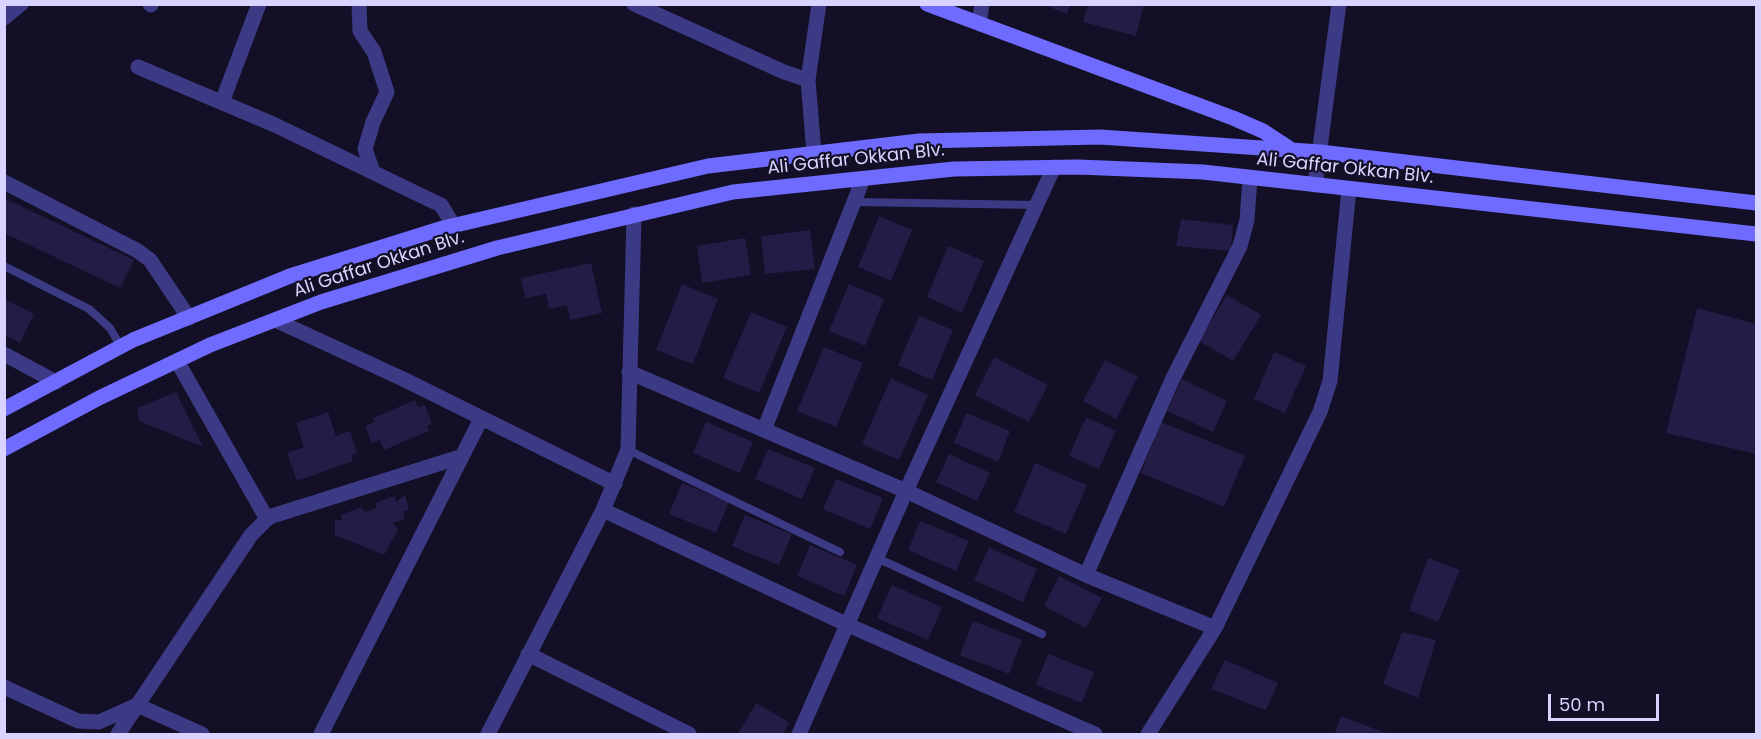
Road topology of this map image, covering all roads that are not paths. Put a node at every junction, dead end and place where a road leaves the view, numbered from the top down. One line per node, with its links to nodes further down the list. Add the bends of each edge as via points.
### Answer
1 (21, 4): 9 (street)
2 (259, 4): 13 (street)
3 (359, 4): 18 (street, via 360,31 374,52 387,92 365,149)
4 (634, 4): 12 (street)
5 (819, 4): 12 (street)
6 (927, 4): 10 (main road)
7 (982, 4): 10 (street)
8 (1339, 4): 15 (street)
9 (4, 18)
10 (979, 23): 14 (main road, via 1233,118)
11 (138, 67): 13 (street)
12 (808, 80): 16 (street)
13 (222, 102): 18 (street)
14 (1292, 150): 15 (main road, Ali Gaffar Okkan Blv.); 16 (main road, Ali Gaffar Okkan Blv., via 1100,137 919,141)
15 (1320, 152): 22 (street); 25 (main road, Ali Gaffar Okkan Blv.)
16 (814, 153): 28 (main road, Ali Gaffar Okkan Blv., via 708,166)
17 (1054, 167): 19 (main road, Ali Gaffar Okkan Blv., via 1203,172); 20 (main road, Ali Gaffar Okkan Blv., via 954,169); 26 (street)
18 (373, 172): 28 (street, via 441,205)
19 (1250, 178): 22 (main road, Ali Gaffar Okkan Blv.); 50 (street, via 1247,220 1240,246 1173,378)
20 (863, 179): 24 (street); 27 (main road, Ali Gaffar Okkan Blv., via 733,192)
21 (4, 182): 31 (street, via 144,255)
22 (1315, 185): 23 (main road, Ali Gaffar Okkan Blv.)
23 (1349, 189): 29 (main road, Ali Gaffar Okkan Blv.); 52 (street, via 1330,381 1320,412)
24 (854, 202): 26 (lane); 40 (street)
25 (1756, 203)
26 (1037, 205): 45 (street)
27 (634, 214): 32 (main road, Ali Gaffar Okkan Blv., via 497,248); 36 (street)
28 (454, 226): 31 (main road, Ali Gaffar Okkan Blv., via 290,276)
29 (1756, 234)
30 (4, 266): 33 (lane, via 89,309 110,328)
31 (189, 318): 33 (main road, Ali Gaffar Okkan Blv.)
32 (275, 320): 35 (main road, Ali Gaffar Okkan Blv.); 39 (street)
33 (121, 347): 37 (main road, Ali Gaffar Okkan Blv.)
34 (4, 354): 37 (street)
35 (177, 361): 41 (main road, Ali Gaffar Okkan Blv.); 47 (street)
36 (629, 372): 40 (street); 42 (street)
37 (56, 382): 38 (main road, Ali Gaffar Okkan Blv.)
38 (4, 409)
39 (481, 419): 43 (street); 44 (street)
40 (764, 430): 45 (street)
41 (4, 449)
42 (628, 450): 44 (street); 48 (lane)
43 (460, 457): 47 (street); 59 (street)
44 (615, 484): 46 (street)
45 (906, 491): 49 (street); 50 (street)
46 (603, 510): 51 (street); 54 (street)
47 (267, 519): 56 (street, via 250,535)
48 (840, 552)
49 (877, 558): 51 (street); 53 (lane)
50 (1086, 575): 52 (street)
51 (848, 625): 62 (street); 63 (street)
52 (1215, 628): 64 (street)
53 (1042, 634)
54 (528, 654): 60 (street); 61 (street)
55 (4, 687): 56 (street, via 78,721 99,723)
56 (136, 705): 57 (street); 58 (street)
57 (118, 735)
58 (202, 735)
59 (321, 735)
60 (488, 735)
61 (689, 735)
62 (799, 735)
63 (1095, 735)
64 (1148, 735)

